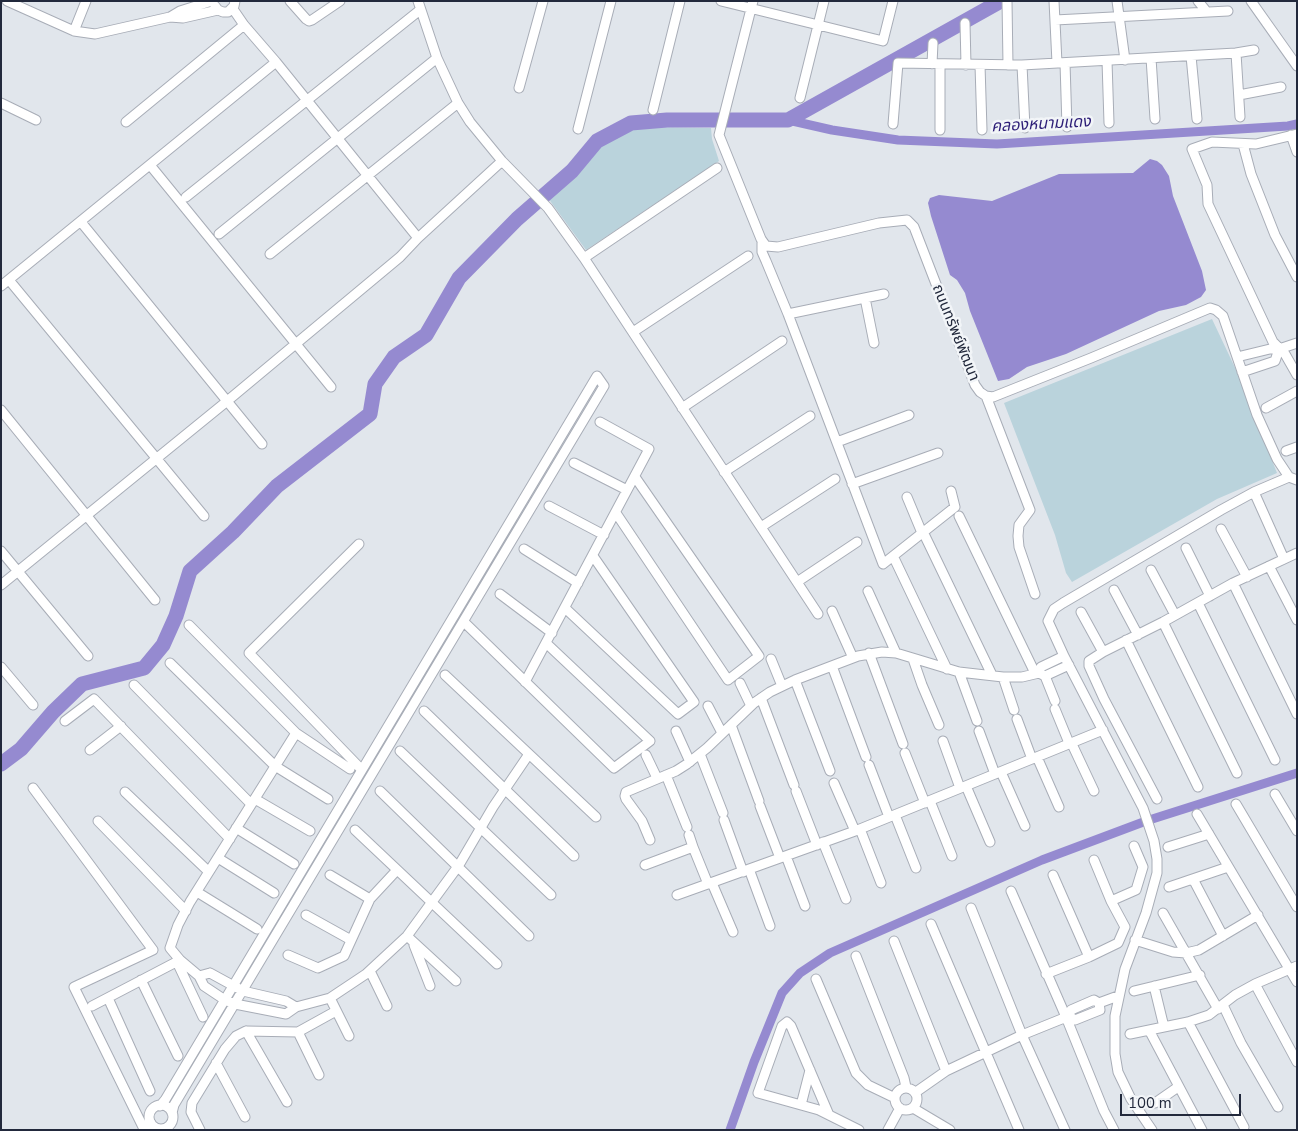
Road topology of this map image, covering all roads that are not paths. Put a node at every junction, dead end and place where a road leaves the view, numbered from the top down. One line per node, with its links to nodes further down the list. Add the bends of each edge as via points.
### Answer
1 (7, 1): 29 (street)
2 (86, 1): 29 (street)
3 (213, 1): 20 (street); 23 (street)
4 (290, 1): 5 (street, via 309,21)
5 (340, 1)
6 (543, 1): 47 (street)
7 (611, 1): 63 (street)
8 (680, 1): 53 (street)
9 (721, 1): 18 (street)
10 (824, 1): 28 (street)
11 (893, 1): 28 (street, via 883,41)
12 (1007, 1): 43 (street)
13 (1054, 1): 25 (street)
14 (1117, 1): 24 (street)
15 (1198, 1): 22 (street)
16 (1251, 1): 45 (street)
17 (234, 5): 20 (street, via 228,12); 27 (street)
18 (752, 5): 28 (street); 78 (street, via 719,132)
19 (419, 6): 34 (street); 50 (street)
20 (218, 10): 23 (street, via 183,18)
21 (1228, 11): 22 (street)
22 (1207, 12): 24 (street)
23 (170, 16): 29 (street, via 95,34)
24 (1119, 17): 25 (street); 36 (street)
25 (1055, 20): 39 (street)
26 (966, 23): 41 (street)
27 (244, 25): 38 (street); 58 (street)
28 (818, 25): 49 (street)
29 (74, 31)
30 (933, 43): 40 (street)
31 (1254, 50): 32 (street)
32 (1236, 53): 33 (street); 48 (street)
33 (1192, 56): 35 (street); 56 (street)
34 (437, 58): 52 (street); 67 (street)
35 (1151, 58): 36 (street); 55 (street)
36 (1125, 60): 37 (street)
37 (1107, 61): 39 (street); 60 (street)
38 (276, 62): 50 (street); 71 (street)
39 (1061, 63): 44 (street); 61 (street)
40 (936, 64): 41 (street); 59 (street, via 898,63); 64 (street)
41 (966, 65): 42 (street)
42 (980, 65): 43 (street); 65 (street)
43 (1008, 65): 44 (street)
44 (1022, 65): 62 (street)
45 (1297, 66)
46 (1281, 87): 48 (street)
47 (520, 88)
48 (1238, 94): 54 (street)
49 (800, 98)
50 (307, 100): 67 (street); 74 (street)
51 (1, 103): 57 (street)
52 (458, 103): 70 (street); 73 (street)
53 (653, 110)
54 (1240, 117)
55 (1155, 119)
56 (1197, 119)
57 (36, 120)
58 (126, 122)
59 (893, 124)
60 (1109, 124)
61 (1067, 126)
62 (1025, 128)
63 (578, 129)
64 (940, 130)
65 (982, 130)
66 (1294, 135): 68 (street); 69 (street)
67 (336, 138): 73 (street); 76 (street)
68 (1243, 144): 82 (street, via 1274,235); 92 (street, via 1212,142 1192,149 1207,185 1208,204)
69 (1297, 152)
70 (502, 161): 77 (street); 81 (street, via 548,208)
71 (150, 165): 75 (street); 91 (street)
72 (718, 168): 81 (street)
73 (368, 175): 77 (street); 79 (street)
74 (186, 197)
75 (81, 222): 83 (street); 99 (street)
76 (219, 234)
77 (418, 238): 91 (street, via 400,257)
78 (762, 243): 86 (street, via 762,252); 98 (street, ถนนทรัพย์พัฒนา, via 778,247 879,223 907,220 914,227 976,385)
79 (270, 254)
80 (748, 256): 87 (street)
81 (584, 258): 87 (street)
82 (1297, 276)
83 (5, 283): 111 (street)
84 (884, 294): 85 (street)
85 (865, 298): 86 (street); 89 (street)
86 (788, 314): 106 (street)
87 (633, 332): 100 (street)
88 (782, 341): 100 (street)
89 (874, 343)
90 (1297, 343): 92 (street)
91 (296, 344): 96 (street); 99 (street)
92 (1279, 349): 93 (street); 94 (street, via 1275,360); 95 (street)
93 (1237, 357): 94 (street, ถนนทรัพย์พัฒนา); 98 (street, ถนนทรัพย์พัฒนา, via 1223,316 1210,308 1002,395)
94 (1242, 372): 116 (street, ถนนทรัพย์พัฒนา, via 1273,450 1283,470)
95 (1297, 375)
96 (330, 387)
97 (1297, 391): 101 (street)
98 (986, 396): 151 (street, via 1030,510 1018,526 1018,536)
99 (226, 402): 107 (street); 111 (street)
100 (682, 408): 113 (street)
101 (1266, 408)
102 (1, 410): 124 (street)
103 (909, 415): 106 (street)
104 (810, 416): 113 (street)
105 (600, 422): 114 (street, via 649,449)
106 (837, 442): 117 (street)
107 (262, 444)
108 (1297, 446): 109 (street)
109 (1286, 451)
110 (938, 453): 117 (street)
111 (157, 458): 124 (street); 125 (street)
112 (574, 463): 118 (street)
113 (724, 472): 127 (street)
114 (635, 477): 118 (street); 123 (street, via 758,656 728,680)
115 (835, 479): 127 (street)
116 (1293, 479): 120 (street)
117 (852, 484): 130 (street, via 883,564)
118 (628, 490): 123 (street)
119 (951, 491): 130 (street, via 955,507)
120 (1254, 492): 138 (street); 172 (street, via 1054,609 1048,621)
121 (906, 497): 130 (street)
122 (549, 506): 129 (street)
123 (616, 513): 129 (street)
124 (87, 515): 142 (street); 153 (street)
125 (204, 516)
126 (959, 516): 182 (street)
127 (761, 527): 144 (street)
128 (1222, 529): 143 (street)
129 (604, 535): 137 (street)
130 (924, 535): 184 (street)
131 (857, 542): 144 (street)
132 (359, 544): 221 (street, via 250,653)
133 (1186, 548): 152 (street)
134 (524, 549): 146 (street)
135 (1, 551): 142 (street)
136 (1297, 553): 138 (street)
137 (592, 556): 146 (street); 155 (street, via 694,702 678,714)
138 (1284, 559): 140 (street)
139 (895, 560): 180 (street)
140 (1269, 566): 143 (street); 160 (street)
141 (1151, 570): 159 (street)
142 (18, 571): 147 (street); 171 (street)
143 (1247, 577): 145 (street)
144 (797, 582): 158 (street)
145 (1233, 583): 152 (street); 197 (street)
146 (578, 584): 155 (street)
147 (1, 585)
148 (1114, 590): 165 (street)
149 (868, 591): 169 (street)
150 (500, 594): 164 (street)
151 (1035, 594)
152 (1210, 596): 154 (street)
153 (155, 600)
154 (1198, 603): 159 (street); 217 (street)
155 (565, 608): 164 (street)
156 (832, 611): 173 (street)
157 (1081, 612): 168 (street)
158 (818, 614)
159 (1175, 615): 162 (street)
160 (1297, 620)
161 (464, 622): 187 (street); 221 (street, via 604,386 597,376); 262 (street)
162 (1162, 622): 165 (street); 224 (street)
163 (189, 625): 207 (street)
164 (552, 633): 167 (street)
165 (1138, 635): 166 (street)
166 (1126, 640): 168 (street); 229 (street)
167 (546, 643): 187 (street); 187 (street, via 650,741 614,768)
168 (1103, 652): 236 (street, via 1089,662 1089,666)
169 (896, 653): 170 (street); 174 (street)
170 (869, 654): 173 (street); 239 (street)
171 (88, 656)
172 (1064, 656): 178 (street); 182 (street, via 1041,667)
173 (853, 658): 177 (street)
174 (914, 658): 180 (street); 202 (street)
175 (771, 659): 190 (street)
176 (170, 662): 219 (street)
177 (832, 666): 186 (street); 243 (street)
178 (1069, 666): 182 (street); 204 (street)
179 (1, 667): 192 (street)
180 (947, 669): 181 (street)
181 (959, 672): 184 (street); 200 (street)
182 (1040, 674): 185 (street); 210 (street)
183 (445, 675): 213 (street)
184 (992, 675): 185 (street)
185 (1004, 677): 195 (street)
186 (795, 680): 190 (street); 222 (street)
187 (526, 682)
188 (740, 683): 194 (street)
189 (134, 685): 238 (street)
190 (782, 686): 191 (street)
191 (761, 698): 194 (street); 257 (street)
192 (33, 704)
193 (708, 706): 208 (street)
194 (751, 706): 201 (street)
195 (1014, 710)
196 (424, 712): 231 (street)
197 (1297, 714)
198 (1018, 719): 216 (street)
199 (65, 721): 203 (street, via 94,699)
200 (977, 721)
201 (731, 725): 208 (street); 265 (street)
202 (939, 725)
203 (121, 726): 211 (street); 254 (street)
204 (1103, 730): 210 (street); 306 (street, via 1143,808 1157,859 1157,873)
205 (979, 731): 223 (street)
206 (676, 732): 218 (street)
207 (296, 733): 219 (street); 220 (street)
208 (722, 734): 214 (street)
209 (943, 741): 228 (street)
210 (1070, 743): 216 (street); 234 (street)
211 (90, 750)
212 (400, 751): 248 (street)
213 (529, 754): 231 (street); 244 (street)
214 (700, 754): 218 (street); 274 (street)
215 (646, 755): 226 (street)
216 (1034, 758): 223 (street); 241 (street)
217 (1275, 760)
218 (690, 762): 225 (street)
219 (275, 766): 237 (street); 238 (street)
220 (350, 769)
221 (361, 770): 258 (street)
222 (830, 771)
223 (998, 773): 228 (street); 246 (street)
224 (1236, 774)
225 (666, 775): 226 (street); 261 (street)
226 (657, 778): 255 (street, via 626,792 624,796 642,821)
227 (834, 783): 250 (street)
228 (963, 787): 239 (street); 256 (street)
229 (1198, 787)
230 (33, 788): 371 (street, via 153,950 74,987 142,1127)
231 (505, 789): 248 (street); 263 (street)
232 (380, 791): 270 (street)
233 (124, 792): 275 (street)
234 (1094, 792)
235 (1275, 794): 252 (street)
236 (1157, 798)
237 (328, 799)
238 (253, 802): 247 (street); 251 (street)
239 (928, 802): 243 (street); 264 (street)
240 (1236, 804): 292 (street)
241 (1059, 806)
242 (1198, 814): 253 (street)
243 (892, 816): 250 (street); 272 (street)
244 (596, 817)
245 (98, 821): 294 (street)
246 (1025, 826)
247 (236, 828): 254 (street); 268 (street)
248 (481, 828): 270 (street); 285 (street)
249 (355, 830): 273 (street)
250 (857, 830): 257 (street); 279 (street)
251 (310, 831)
252 (1297, 831)
253 (1209, 834): 260 (street); 271 (street)
254 (230, 839): 266 (street)
255 (650, 840)
256 (990, 842)
257 (820, 844): 265 (street); 288 (street)
258 (317, 846): 262 (street); 324 (street)
259 (1134, 846): 289 (street, via 1143,866 1136,890)
260 (1168, 846)
261 (693, 847): 269 (street); 280 (street)
262 (327, 851): 327 (street)
263 (574, 856)
264 (952, 856)
265 (783, 857): 274 (street); 291 (street)
266 (218, 858): 275 (street); 284 (street)
267 (1094, 860): 289 (street)
268 (294, 864)
269 (646, 865)
270 (458, 867): 290 (street); 302 (street)
271 (1228, 867): 278 (street); 297 (street)
272 (916, 868)
273 (397, 870): 287 (street); 290 (street)
274 (746, 870): 280 (street); 299 (street)
275 (209, 872): 283 (street)
276 (330, 875): 287 (street)
277 (1053, 875): 311 (street)
278 (1193, 879): 281 (street); 303 (street)
279 (881, 883)
280 (710, 884): 286 (street); 301 (street)
281 (1169, 887)
282 (1011, 891): 316 (street)
283 (197, 892): 294 (street); 300 (street)
284 (274, 893)
285 (551, 895)
286 (677, 895)
287 (370, 899): 305 (street)
288 (846, 899)
289 (1111, 901): 311 (street, via 1125,927 1118,943)
290 (432, 902): 304 (street); 313 (street)
291 (805, 906)
292 (1297, 907)
293 (971, 908): 347 (street)
294 (186, 911): 312 (street, via 170,948)
295 (1163, 913): 308 (street)
296 (306, 915): 305 (street)
297 (1258, 915): 303 (street); 314 (street)
298 (931, 924): 349 (street)
299 (770, 926)
300 (258, 928)
301 (733, 932)
302 (529, 936)
303 (1223, 936): 308 (street)
304 (410, 939): 315 (street); 321 (street); 325 (street)
305 (351, 940): 309 (street, via 344,956 318,968)
306 (1135, 940): 308 (street); 329 (street)
307 (894, 941): 354 (street)
308 (1186, 954): 317 (street)
309 (288, 955)
310 (856, 956): 356 (street)
311 (1089, 957): 316 (street)
312 (179, 961): 318 (street); 320 (street); 340 (street)
313 (497, 964)
314 (1293, 968): 322 (street); 323 (street)
315 (370, 970): 331 (street); 336 (street)
316 (1046, 974): 339 (street)
317 (1200, 975): 326 (street); 337 (street)
318 (199, 976): 324 (street, via 210,973); 332 (street, via 204,986)
319 (816, 979): 360 (street, via 856,1073 868,1085)
320 (142, 980): 330 (street); 350 (street)
321 (456, 981)
322 (1297, 982)
323 (1255, 984): 337 (street); 351 (street)
324 (234, 986): 327 (street); 332 (street)
325 (430, 986)
326 (1154, 986): 328 (street); 342 (street)
327 (243, 991): 333 (street); 335 (street)
328 (1134, 992)
329 (1118, 996): 339 (street, via 1099,1004 1100,1010 1075,1020); 382 (street, via 1115,1036 1118,1072)
330 (108, 998): 334 (street); 358 (street)
331 (330, 998): 335 (street); 338 (street)
332 (225, 1000): 333 (street); 364 (street)
333 (235, 1004): 335 (street, via 286,1014); 368 (street, via 174,1105)
334 (92, 1006)
335 (296, 1006)
336 (386, 1006)
337 (1221, 1007): 341 (street); 365 (street)
338 (336, 1011): 345 (street); 348 (street)
339 (1068, 1016): 347 (street); 374 (street)
340 (203, 1017)
341 (1188, 1022): 342 (street); 373 (street)
342 (1164, 1027): 343 (street)
343 (1149, 1030): 346 (street); 357 (street)
344 (246, 1031): 345 (street); 352 (street, via 236,1036); 361 (street)
345 (298, 1032): 355 (street)
346 (1130, 1034)
347 (1022, 1035): 349 (street); 381 (street)
348 (349, 1036)
349 (986, 1052): 354 (street); 380 (street)
350 (178, 1056)
351 (1297, 1062)
352 (216, 1063): 370 (street); 376 (street, via 192,1103 191,1112)
353 (810, 1070): 363 (street); 363 (street, via 787,1022 782,1026 758,1093); 369 (street)
354 (946, 1071): 359 (street)
355 (319, 1075)
356 (906, 1087): 359 (street); 360 (street, via 899,1090)
357 (1178, 1088): 362 (street); 383 (street)
358 (150, 1091)
359 (916, 1092): 367 (street, via 918,1099)
360 (895, 1098): 366 (street)
361 (286, 1102)
362 (1155, 1103)
363 (801, 1104): 369 (street)
364 (160, 1106): 368 (street, via 167,1107); 371 (street, via 150,1112)
365 (1278, 1107)
366 (900, 1108): 367 (street); 378 (street)
367 (913, 1108): 379 (street)
368 (172, 1114): 372 (street)
369 (829, 1115): 377 (street)
370 (245, 1117)
371 (150, 1123): 375 (street)
372 (172, 1127): 375 (street)
373 (1244, 1127)
374 (1113, 1129)
375 (160, 1130)
376 (200, 1130)
377 (859, 1130)
378 (888, 1130)
379 (950, 1130)
380 (1019, 1130)
381 (1065, 1130)
382 (1152, 1130)
383 (1202, 1130)

